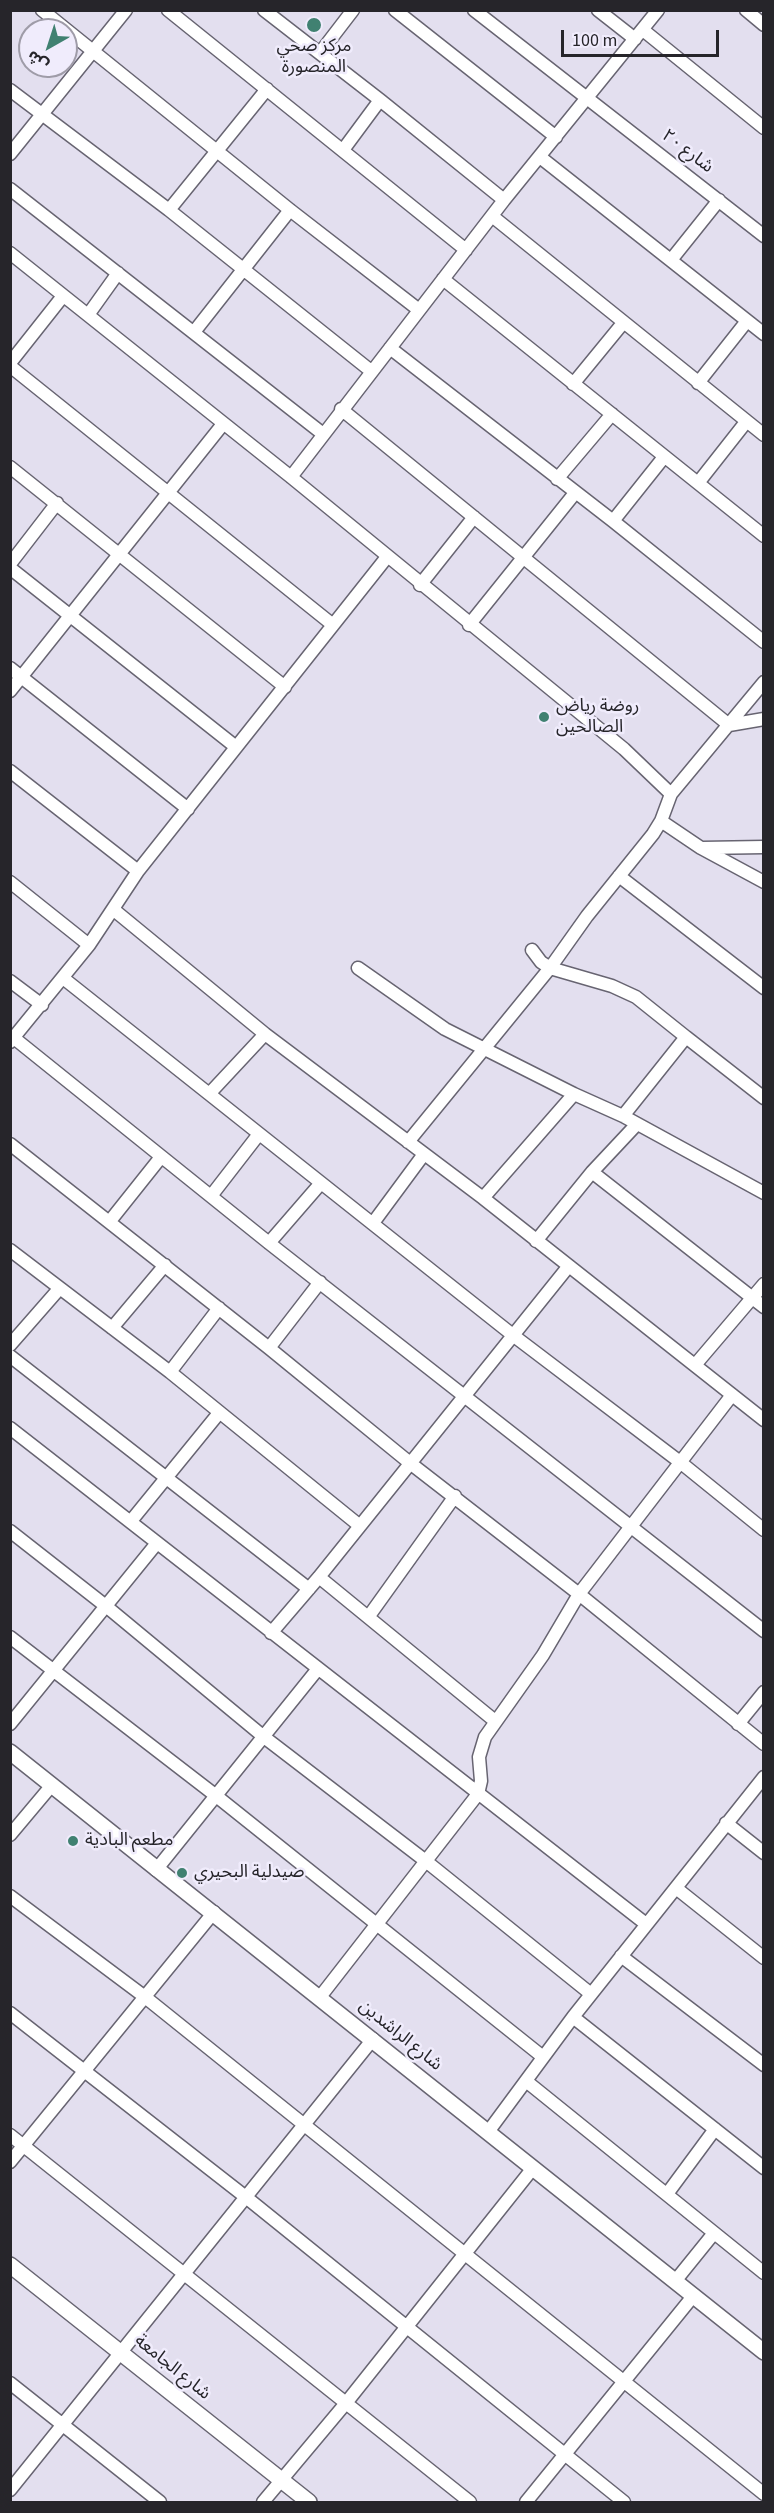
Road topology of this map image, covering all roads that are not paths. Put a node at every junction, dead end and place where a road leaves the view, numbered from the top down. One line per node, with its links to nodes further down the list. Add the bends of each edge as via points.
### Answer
1 (42, 10): 13 (street)
2 (126, 10): 13 (street)
3 (168, 10): 15 (street)
4 (264, 10): 14 (street)
5 (353, 10): 14 (street)
6 (395, 10): 21 (street)
7 (474, 10): 17 (street, شارع ٢٠)
8 (598, 10): 12 (street)
9 (658, 10): 12 (street)
10 (746, 10): 11 (street)
11 (764, 25)
12 (639, 35): 17 (street); 20 (street)
13 (94, 50): 19 (street); 24 (street)
14 (321, 53): 18 (street)
15 (267, 89): 23 (street); 24 (street)
16 (10, 90): 19 (street)
17 (587, 99): 21 (street); 27 (street, شارع ٢٠)
18 (380, 100): 23 (street); 28 (street)
19 (42, 114): 22 (street); 29 (street)
20 (764, 128)
21 (556, 137): 25 (street)
22 (12, 148)
23 (343, 150): 33 (street)
24 (216, 151): 29 (street); 30 (street)
25 (540, 157): 28 (street); 35 (street)
26 (10, 189): 37 (street)
27 (719, 200): 32 (street, شارع ٢٠); 35 (street)
28 (504, 201): 31 (street)
29 (169, 210): 36 (street)
30 (290, 210): 36 (street); 40 (street)
31 (492, 216): 33 (street); 43 (street)
32 (764, 236)
33 (466, 249): 38 (street)
34 (10, 254): 39 (street)
35 (670, 260): 42 (street)
36 (243, 270): 44 (street); 48 (street)
37 (118, 273): 41 (street); 44 (street)
38 (443, 279): 40 (street); 50 (street)
39 (63, 296): 41 (street); 47 (street)
40 (419, 310): 46 (street)
41 (88, 315): 54 (street)
42 (747, 321): 45 (street); 49 (street)
43 (623, 323): 49 (street); 50 (street)
44 (194, 332): 55 (street)
45 (764, 334)
46 (390, 348): 48 (street); 60 (street)
47 (10, 365): 62 (street)
48 (371, 371): 51 (street)
49 (698, 383): 53 (street)
50 (573, 384): 52 (street)
51 (341, 410): 55 (street); 65 (street)
52 (612, 414): 57 (street); 60 (street)
53 (746, 422): 56 (street); 61 (street)
54 (223, 424): 59 (street); 62 (street)
55 (323, 434): 59 (street)
56 (764, 435)
57 (664, 457): 61 (street); 66 (street)
58 (10, 467): 64 (street)
59 (291, 477): 69 (street)
60 (557, 479): 63 (street)
61 (698, 483): 67 (street)
62 (169, 492): 68 (street); 74 (street)
63 (575, 493): 66 (street); 70 (street)
64 (57, 503): 68 (street); 71 (street)
65 (474, 517): 70 (street); 72 (street)
66 (613, 521): 76 (street)
67 (764, 536)
68 (120, 554): 73 (street); 80 (street)
69 (387, 557): 72 (street); 74 (street)
70 (524, 557): 75 (street); 83 (street)
71 (10, 566): 73 (street)
72 (420, 585): 75 (street)
73 (70, 616): 78 (street); 84 (street)
74 (333, 625): 80 (street)
75 (469, 625): 86 (street, via 624,749)
76 (764, 642)
77 (10, 668): 78 (street)
78 (21, 677): 81 (street); 87 (street)
79 (764, 682): 83 (street)
80 (285, 687): 84 (street)
81 (10, 691)
82 (764, 719): 83 (street)
83 (729, 726): 86 (street)
84 (237, 747): 87 (street)
85 (10, 771): 91 (street)
86 (672, 794): 88 (street)
87 (188, 809): 91 (street)
88 (661, 821): 90 (street); 92 (street)
89 (764, 847): 90 (street)
90 (701, 848): 94 (street)
91 (138, 871): 95 (street)
92 (619, 876): 99 (street); 102 (street)
93 (10, 882): 96 (street)
94 (764, 882)
95 (114, 910): 96 (street); 104 (street)
96 (90, 945): 100 (street)
97 (532, 950): 99 (street)
98 (358, 968): 107 (street, via 445,1029)
99 (550, 968): 105 (street, via 623,990); 107 (street)
100 (63, 978): 103 (street); 108 (street)
101 (10, 981): 103 (street)
102 (764, 988)
103 (42, 1005): 106 (street)
104 (265, 1034): 108 (street); 114 (street)
105 (686, 1037): 110 (street); 111 (street)
106 (12, 1040): 117 (street)
107 (484, 1049): 109 (street); 114 (street)
108 (210, 1093): 113 (street)
109 (574, 1094): 111 (street); 122 (street)
110 (764, 1098)
111 (623, 1116): 112 (street)
112 (637, 1124): 118 (street); 120 (street)
113 (259, 1134): 119 (street); 121 (street)
114 (408, 1142): 116 (street)
115 (10, 1144): 123 (street)
116 (424, 1154): 122 (street); 124 (street)
117 (161, 1157): 121 (street); 123 (street)
118 (592, 1172): 125 (street); 133 (street)
119 (321, 1183): 124 (street); 126 (street)
120 (764, 1193)
121 (211, 1196): 126 (street)
122 (483, 1198): 125 (street)
123 (110, 1221): 128 (street)
124 (372, 1223): 137 (street)
125 (536, 1241): 129 (street)
126 (269, 1243): 130 (street)
127 (10, 1250): 132 (street)
128 (165, 1265): 135 (street); 136 (street)
129 (568, 1267): 137 (street); 141 (street)
130 (320, 1282): 139 (street); 144 (street)
131 (764, 1284): 133 (street)
132 (59, 1288): 136 (street); 138 (street)
133 (752, 1298): 134 (street); 141 (street)
134 (764, 1307)
135 (219, 1308): 139 (street); 142 (street)
136 (112, 1328): 142 (street)
137 (514, 1336): 144 (street); 148 (street)
138 (10, 1345)
139 (270, 1348): 149 (street)
140 (10, 1356): 150 (street)
141 (695, 1365): 143 (street)
142 (170, 1372): 145 (street)
143 (732, 1395): 146 (street); 148 (street)
144 (463, 1396): 149 (street); 153 (street)
145 (219, 1413): 150 (street); 154 (street)
146 (764, 1420)
147 (10, 1428): 152 (street)
148 (680, 1462): 153 (street); 155 (street)
149 (410, 1463): 151 (street); 154 (street)
150 (167, 1478): 152 (street); 159 (street)
151 (455, 1496): 160 (street); 162 (street)
152 (131, 1521): 157 (street)
153 (630, 1525): 160 (street); 163 (street)
154 (360, 1527): 158 (street)
155 (764, 1530)
156 (10, 1531): 161 (street)
157 (157, 1543): 161 (street); 164 (street)
158 (319, 1577): 159 (street); 162 (street)
159 (309, 1589): 164 (street)
160 (579, 1594): 169 (street, via 543,1656); 171 (street)
161 (107, 1607): 167 (street); 172 (street)
162 (369, 1616): 169 (street)
163 (764, 1631)
164 (270, 1633): 166 (street)
165 (10, 1637): 167 (street)
166 (317, 1670): 172 (street); 177 (street)
167 (54, 1672): 170 (street); 178 (street)
168 (764, 1692): 171 (street)
169 (495, 1721): 177 (street, via 480,1748 482,1781)
170 (10, 1724)
171 (738, 1724): 173 (street)
172 (264, 1737): 178 (street); 182 (street)
173 (764, 1744)
174 (10, 1752): 176 (street, شارع الراشدين)
175 (764, 1777): 179 (street)
176 (52, 1785): 180 (street); 183 (street, شارع الراشدين)
177 (478, 1794): 182 (street); 188 (street)
178 (215, 1795): 183 (street); 187 (street)
179 (726, 1824): 181 (street); 184 (street)
180 (10, 1835)
181 (764, 1853)
182 (427, 1862): 187 (street); 191 (street)
183 (156, 1870): 186 (street, شارع الراشدين)
184 (676, 1887): 188 (street); 190 (street)
185 (10, 1896): 192 (street)
186 (214, 1912): 192 (street); 193 (street, شارع الراشدين)
187 (377, 1924): 193 (street); 197 (street)
188 (646, 1924): 189 (street)
189 (621, 1956): 191 (street); 198 (street)
190 (764, 1958)
191 (591, 1994): 195 (street)
192 (145, 1997): 199 (street); 201 (street)
193 (320, 1997): 196 (street, شارع الراشدين)
194 (10, 2013): 199 (street)
195 (573, 2017): 197 (street); 202 (street)
196 (373, 2039): 201 (street); 203 (street, شارع الراشدين)
197 (543, 2057): 200 (street)
198 (764, 2065)
199 (84, 2071): 205 (street); 210 (street)
200 (526, 2081): 203 (street); 209 (street)
201 (305, 2124): 210 (street); 212 (street)
202 (715, 2129): 208 (street); 209 (street)
203 (488, 2132): 207 (street, شارع الراشدين)
204 (10, 2135): 205 (street)
205 (24, 2145): 206 (street); 214 (street)
206 (10, 2162)
207 (533, 2168): 212 (street); 216 (street, شارع الراشدين)
208 (764, 2168)
209 (667, 2194): 211 (street)
210 (247, 2198): 214 (street); 218 (street)
211 (714, 2233): 215 (street); 216 (street)
212 (465, 2253): 218 (street); 221 (street)
213 (10, 2265): 219 (street, شارع الجامعة)
214 (184, 2273): 219 (street); 223 (street)
215 (764, 2273)
216 (676, 2280): 217 (street, شارع الراشدين)
217 (694, 2295): 220 (street, شارع الراشدين); 221 (street)
218 (407, 2327): 223 (street); 225 (street)
219 (121, 2351): 224 (street); 226 (street, شارع الجامعة)
220 (764, 2352)
221 (623, 2381): 225 (street); 228 (street)
222 (10, 2383): 224 (street)
223 (346, 2403): 226 (street); 232 (street)
224 (61, 2425): 227 (street); 229 (street)
225 (566, 2455): 233 (street); 234 (street)
226 (282, 2481): 230 (street); 231 (street, شارع الجامعة)
227 (10, 2490)
228 (764, 2494)
229 (160, 2502)
230 (264, 2502)
231 (309, 2502)
232 (470, 2502)
233 (526, 2502)
234 (624, 2502)

